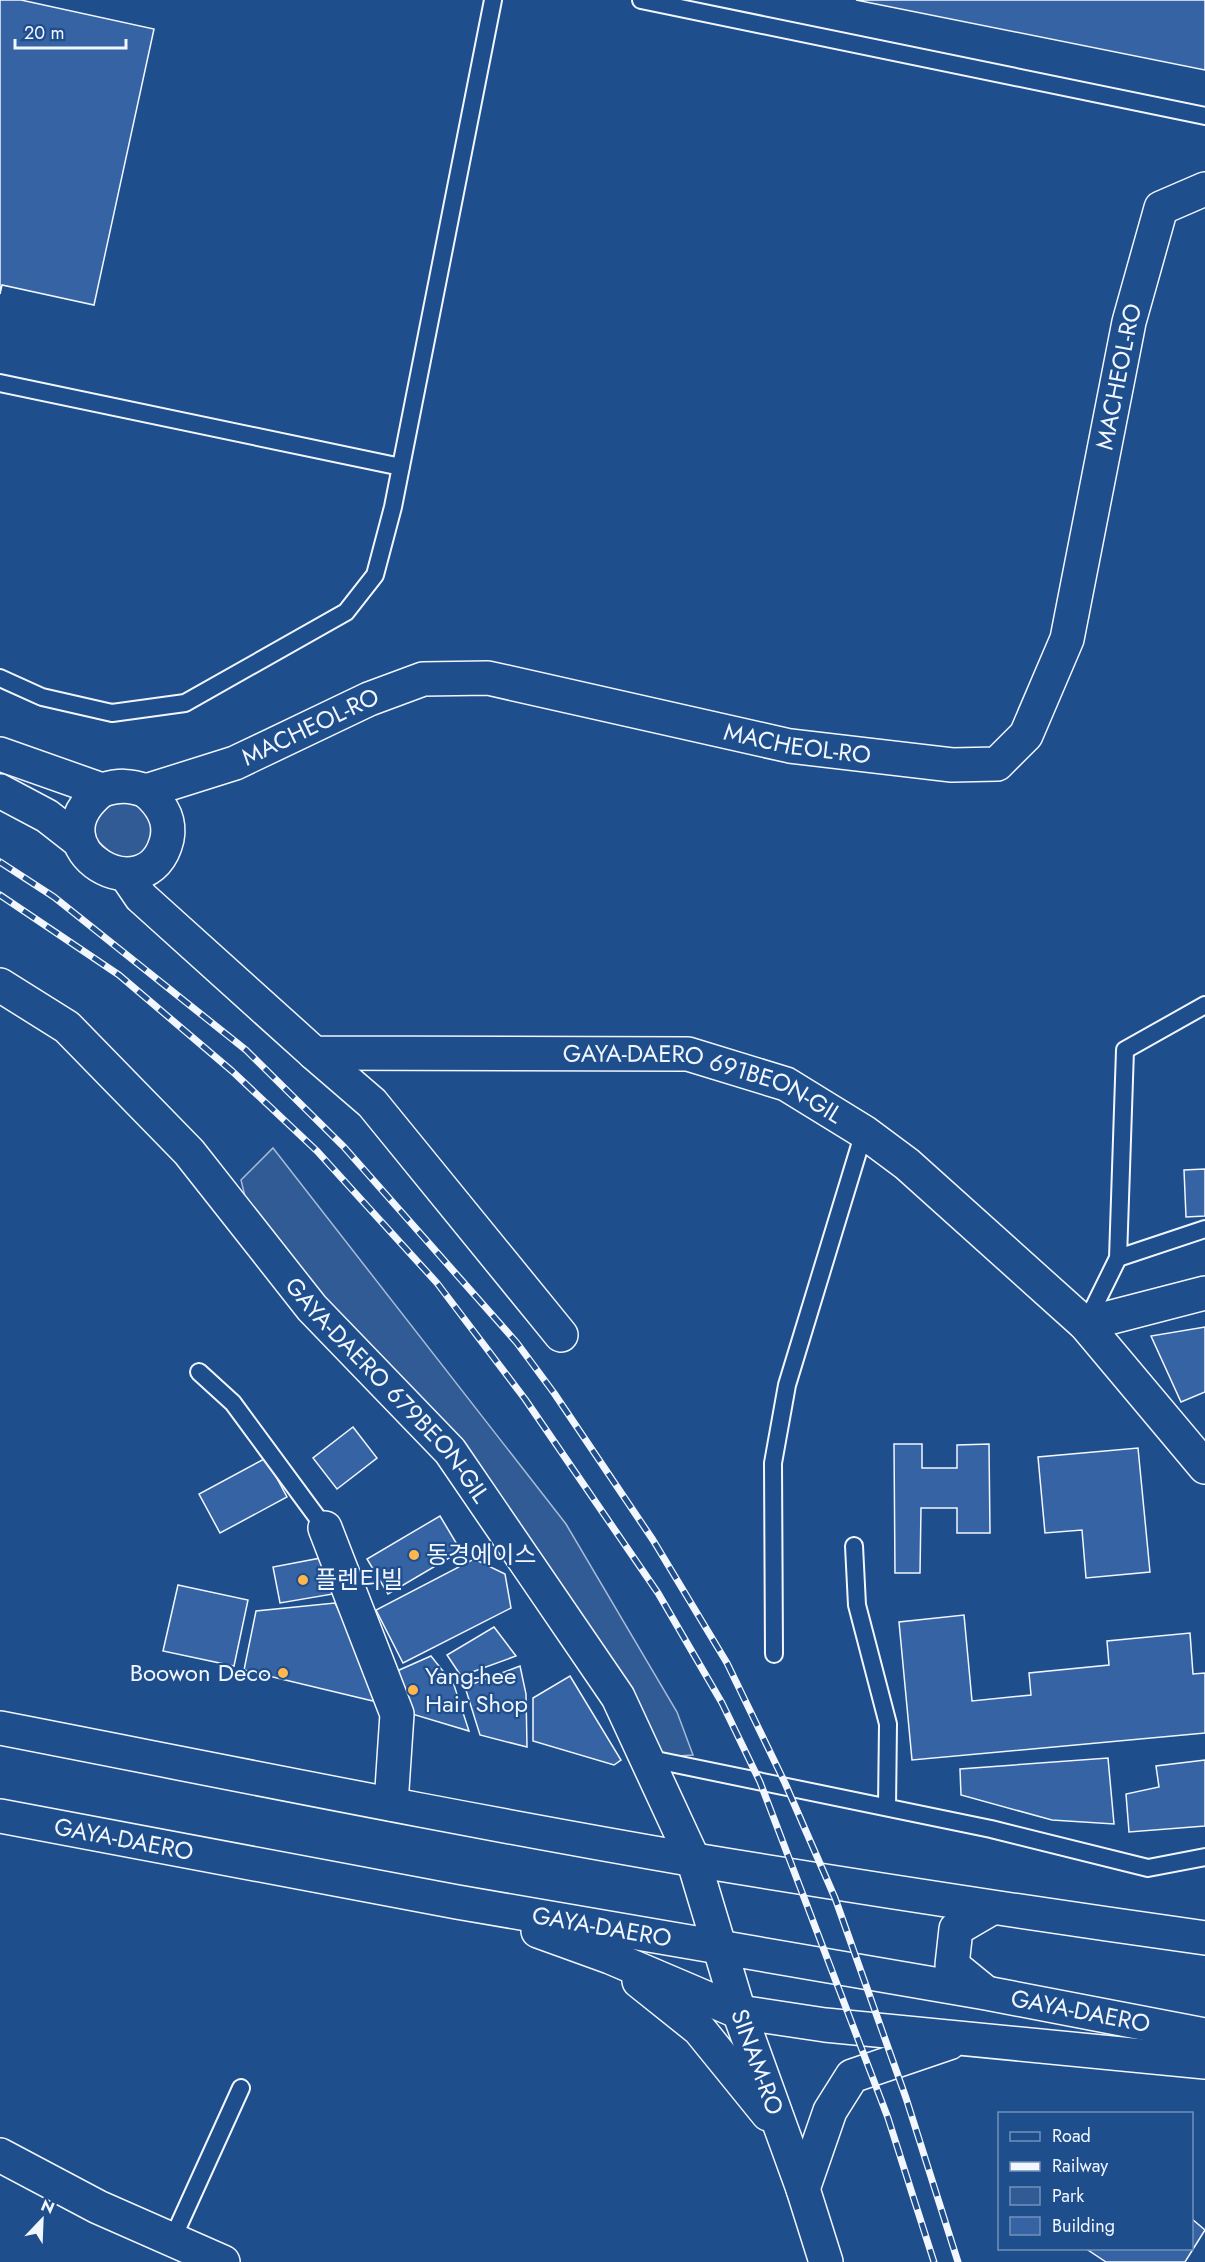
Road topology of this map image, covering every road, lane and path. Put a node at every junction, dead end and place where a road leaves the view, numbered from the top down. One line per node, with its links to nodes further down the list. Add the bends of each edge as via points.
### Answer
1 (493, 0): 6 (lane)
2 (641, 0): 3 (lane)
3 (1205, 116)
4 (1205, 189): 11 (main road, MACHEOL-RO, via 1161,208 1129,322 1067,639 1026,735 997,764 952,765 790,746 488,678 423,679 369,699 235,763)
5 (0, 383): 6 (lane)
6 (401, 467): 7 (lane, via 375,575 346,612 185,703 112,713 42,697)
7 (0, 678)
8 (0, 754): 10 (main road, MACHEOL-RO)
9 (0, 790): 12 (main road, via 47,816)
10 (102, 790): 11 (main road, MACHEOL-RO, via 117,785); 12 (main road, via 82,811)
11 (146, 791): 13 (main road, via 165,814 165,847 156,861)
12 (80, 841): 13 (main road, via 96,866)
13 (126, 875): 16 (main road, via 141,897)
14 (0, 985): 29 (main road, GAYA-DAERO 679BEON-GIL, via 67,1027 181,1143 312,1308 450,1451 618,1697)
15 (1205, 1005): 19 (lane, via 1125,1050)
16 (314, 1053): 17 (main road, GAYA-DAERO 691BEON-GIL, via 688,1054 786,1084); 22 (main road, via 372,1103)
17 (864, 1132): 21 (main road, GAYA-DAERO 691BEON-GIL, via 908,1164); 27 (lane, via 787,1385 773,1463)
18 (1205, 1229): 19 (lane)
19 (1118, 1258): 21 (lane)
20 (1205, 1293): 21 (main road)
21 (1085, 1324): 24 (main road, GAYA-DAERO 691BEON-GIL)
22 (561, 1335)
23 (199, 1372): 25 (lane, via 233,1403)
24 (1205, 1467)
25 (325, 1528): 30 (main road, via 397,1714)
26 (854, 1546): 31 (lane, via 857,1605 888,1724)
27 (774, 1654)
28 (0, 1728): 30 (main road)
29 (645, 1758): 31 (lane); 34 (main road, GAYA-DAERO 679BEON-GIL)
30 (391, 1804): 34 (main road)
31 (887, 1807): 33 (lane, via 1148,1868)
32 (0, 1816): 35 (main road, GAYA-DAERO)
33 (1205, 1857)
34 (693, 1859): 36 (main road); 38 (main road, SINAM-RO)
35 (457, 1902): 38 (main road, GAYA-DAERO); 39 (main road)
36 (992, 1908): 37 (main road); 40 (main road, via 956,1929 952,1965)
37 (1205, 1938)
38 (720, 1947): 40 (main road, GAYA-DAERO); 41 (main road, SINAM-RO)
39 (610, 1957): 41 (main road); 46 (main road, via 699,2029)
40 (986, 1993): 42 (main road, GAYA-DAERO)
41 (739, 2012): 43 (main road); 46 (main road, SINAM-RO)
42 (1205, 2035)
43 (982, 2041): 44 (main road); 48 (main road, via 942,2044 852,2076 830,2111)
44 (1205, 2062)
45 (241, 2088): 49 (lane)
46 (783, 2132): 48 (main road, SINAM-RO)
47 (0, 2155): 49 (main road, via 98,2208)
48 (804, 2189): 51 (main road, SINAM-RO)
49 (172, 2240): 50 (main road)
50 (223, 2262)
51 (826, 2262)

